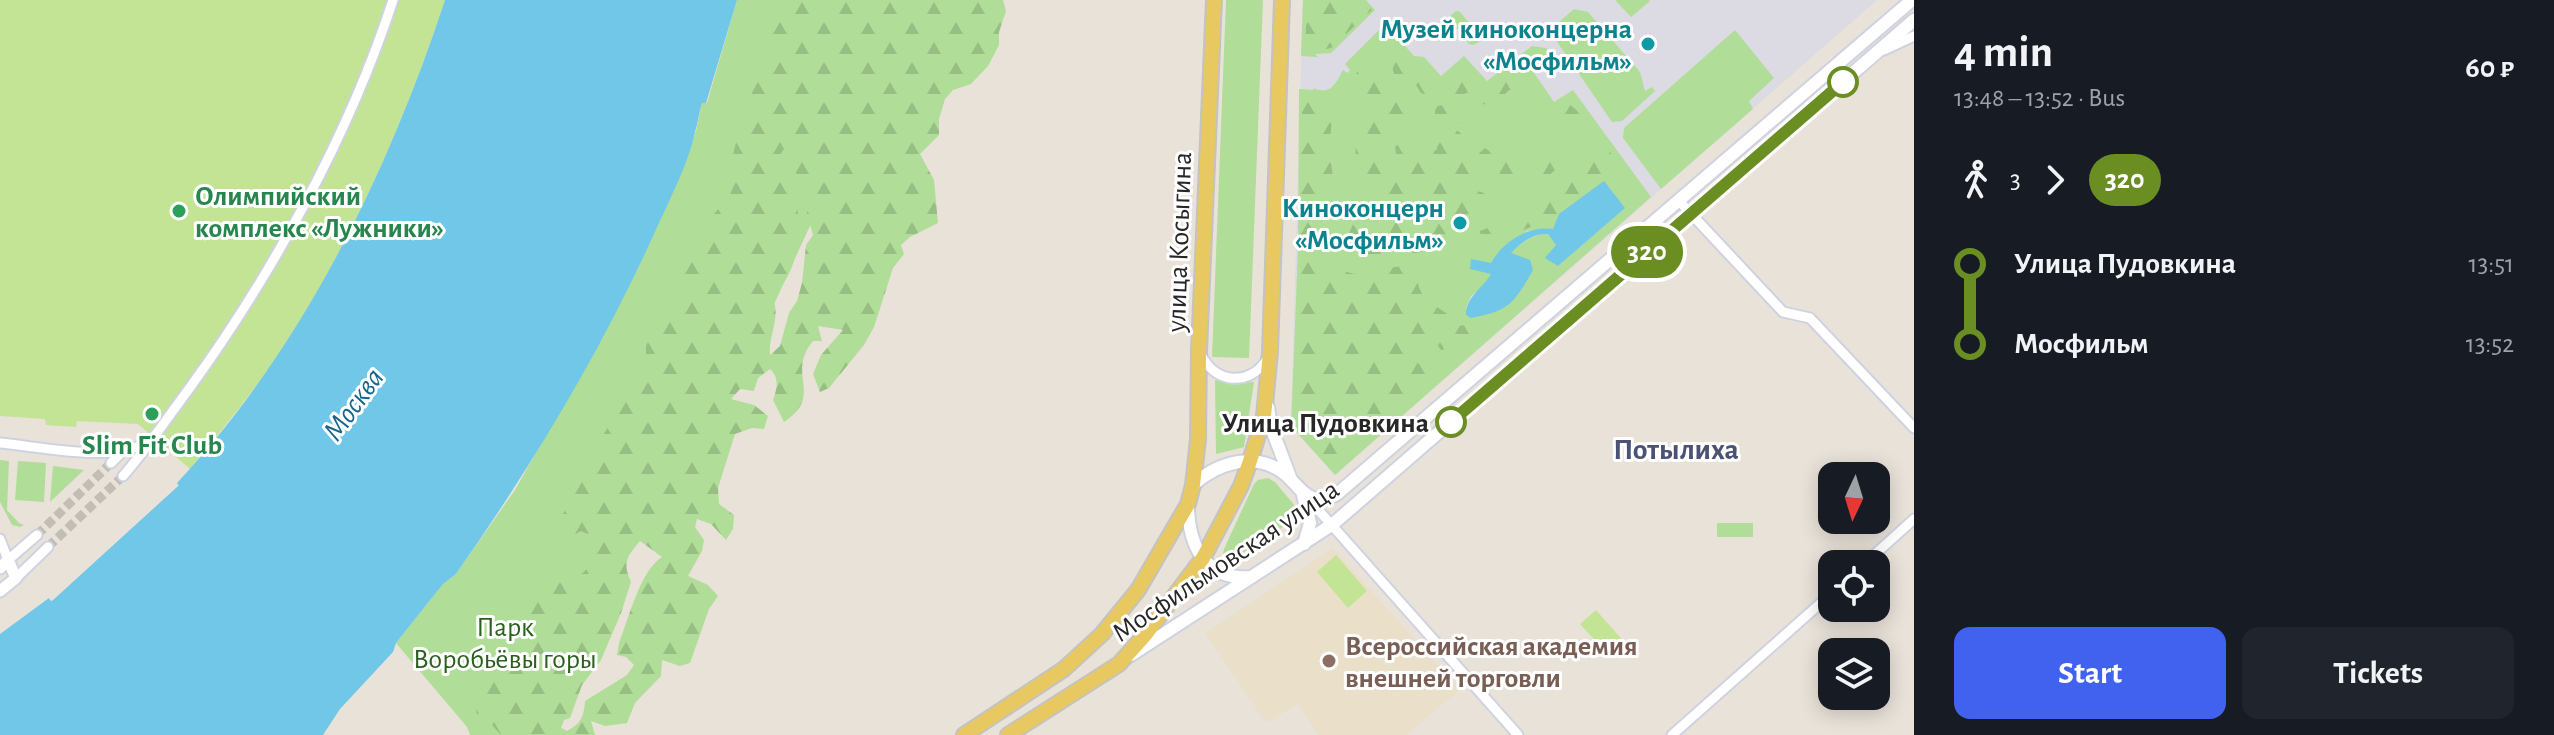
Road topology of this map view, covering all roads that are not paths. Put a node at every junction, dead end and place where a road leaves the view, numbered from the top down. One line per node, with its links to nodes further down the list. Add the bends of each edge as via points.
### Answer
1 (393, 0): 14 (street, via 345,119 277,253 218,349)
2 (1214, 0): 10 (main road, улица Косыгина)
3 (1282, 0): 11 (main road)
4 (1912, 0): 8 (main road, Мосфильмовская улица)
5 (1914, 20): 7 (main road, Мосфильмовская улица)
6 (1914, 36): 7 (street)
7 (1874, 55): 9 (main road, Мосфильмовская улица)
8 (1680, 202): 9 (street); 22 (main road, Мосфильмовская улица, via 1337,494 1322,499)
9 (1691, 214): 13 (street, via 1783,312 1810,318); 25 (main road, Мосфильмовская улица)
10 (1199, 351): 11 (street, via 1212,370 1234,379 1257,371); 21 (main road, улица Косыгина)
11 (1270, 352): 12 (main road)
12 (1266, 397): 17 (main road); 20 (main road)
13 (1914, 428)
14 (152, 440): 16 (street); 19 (street)
15 (0, 443): 16 (street)
16 (123, 451): 18 (street)
17 (1250, 461): 20 (main road, via 1274,467); 21 (main road, via 1220,467); 31 (main road)
18 (111, 463)
19 (123, 476)
20 (1291, 480): 22 (main road)
21 (1193, 485): 23 (main road, улица Косыгина)
22 (1302, 491): 25 (street); 28 (main road, via 1310,523)
23 (1188, 504): 31 (main road, улица Косыгина, via 1190,534); 38 (main road, улица Косыгина, via 1138,590)
24 (1914, 519): 30 (street)
25 (1333, 524): 28 (main road, Мосфильмовская улица); 42 (street)
26 (37, 535): 32 (street)
27 (0, 539): 32 (street)
28 (1304, 544): 33 (main road, Мосфильмовская улица)
29 (48, 547): 34 (street)
30 (1880, 550)
31 (1203, 558): 33 (main road, via 1226,574); 37 (main road)
32 (4, 564): 34 (street)
33 (1255, 577): 37 (main road, Мосфильмовская улица)
34 (16, 578): 35 (street)
35 (2, 585)
36 (1818, 605): 43 (street)
37 (1119, 664): 39 (main road, Мосфильмовская улица)
38 (1064, 669): 39 (main road, via 1081,673 1083,680); 40 (main road, улица Косыгина)
39 (1073, 693): 41 (main road, Мосфильмовская улица)
40 (964, 735)
41 (1008, 735)
42 (1518, 735)
43 (1672, 735)

